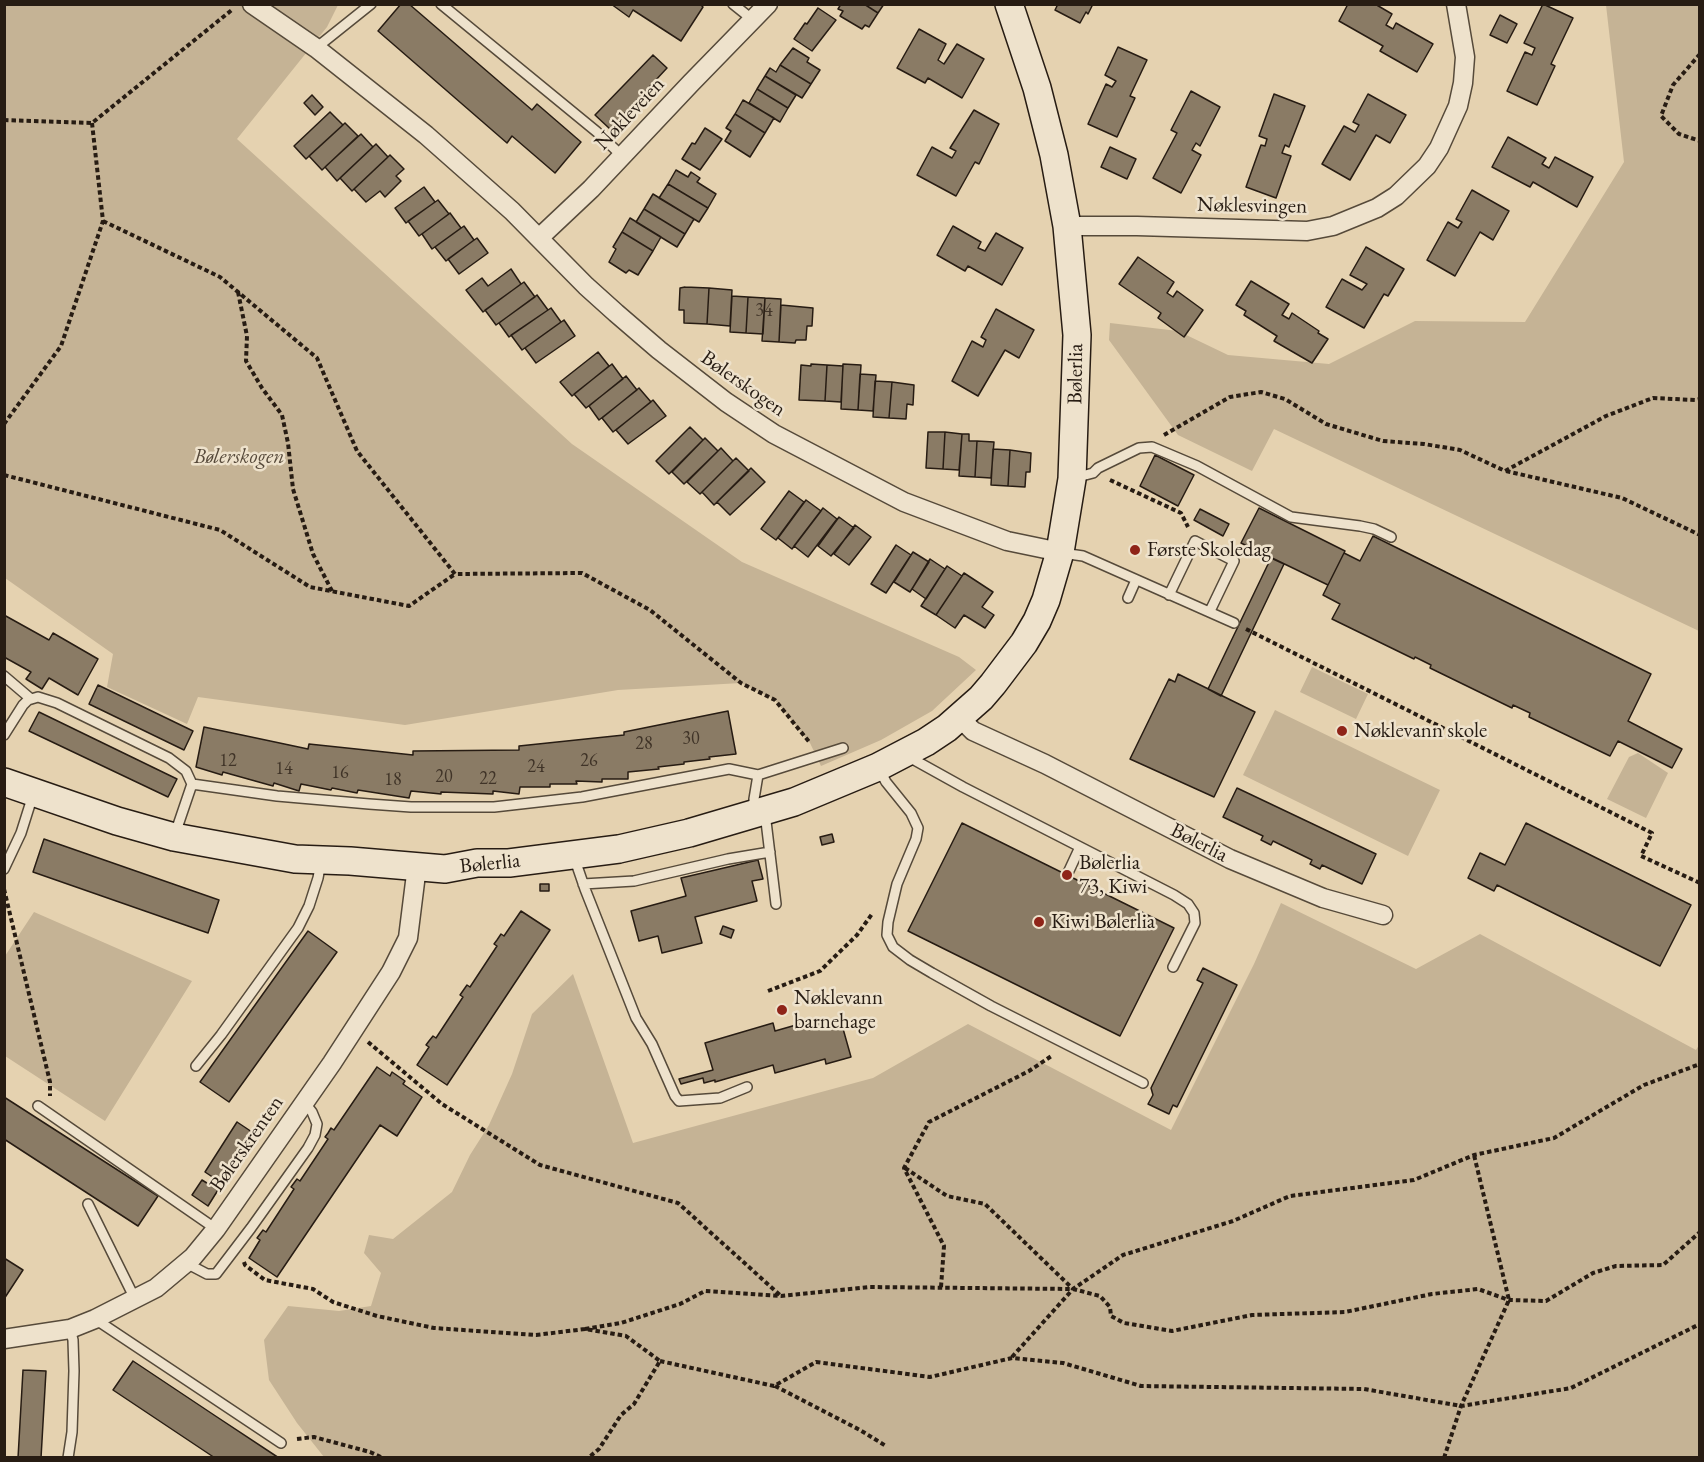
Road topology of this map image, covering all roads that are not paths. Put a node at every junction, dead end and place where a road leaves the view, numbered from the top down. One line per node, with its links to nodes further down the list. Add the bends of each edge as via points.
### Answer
1 (371, 4): 9 (lane)
2 (441, 4): 10 (lane)
3 (733, 4): 8 (lane)
4 (768, 4): 8 (street, Nøkleveien)
5 (1010, 4): 11 (street, Bølerlia, via 1038,88)
6 (1456, 4): 11 (street, Nøklesvingen, via 1465,57 1458,106 1427,166 1396,196 1377,208 1333,226 1307,231)
7 (245, 6): 9 (street, Bølerskogen)
8 (753, 20): 10 (street, Nøkleveien)
9 (316, 48): 12 (street, Bølerskogen, via 426,135)
10 (622, 156): 12 (street, Nøkleveien)
11 (1067, 226): 13 (street, Bølerlia, via 1077,335)
12 (539, 238): 15 (street, Bølerskogen, via 586,286 659,350 774,434 904,502 1007,541)
13 (1082, 476): 14 (lane, via 1119,456 1152,447 1291,518 1360,526); 15 (street, Bølerlia)
14 (1391, 537)
15 (1060, 552): 16 (lane, via 1083,556); 23 (street, Bølerlia, via 1046,600 1024,643 993,684)
16 (1136, 580): 17 (lane); 18 (lane)
17 (1169, 595): 19 (lane); 19 (lane, via 1195,541 1234,561)
18 (1128, 598)
19 (1210, 611): 20 (lane)
20 (1234, 623)
21 (4, 676): 22 (lane)
22 (31, 699): 24 (lane); 30 (lane, via 38,697 57,703 169,758 186,771)
23 (960, 718): 26 (street, Bølerlia); 43 (street, Bølerlia, via 973,731 1230,859 1323,898)
24 (4, 735)
25 (843, 748): 28 (lane)
26 (905, 754): 27 (street, Bølerlia); 34 (lane)
27 (878, 767): 32 (street, Bølerlia); 46 (lane, via 918,828 888,922 887,935 893,947 932,973)
28 (758, 776): 30 (lane, via 729,769 582,797 494,807 369,804); 32 (lane, via 754,799)
29 (4, 782): 31 (street, Bølerlia)
30 (192, 784): 33 (lane)
31 (34, 793): 33 (street, Bølerlia); 39 (lane)
32 (760, 812): 35 (lane); 36 (street, Bølerlia, via 689,833)
33 (174, 837): 37 (street, Bølerlia, via 295,859)
34 (1080, 847): 40 (lane); 44 (lane, via 1188,904 1195,923)
35 (770, 852): 41 (lane, via 634,881); 42 (lane)
36 (573, 855): 38 (street, Bølerlia, via 445,869); 41 (lane)
37 (321, 860): 38 (street, Bølerlia); 45 (lane, via 309,906 298,928)
38 (417, 866): 48 (street, Bølerskrenten, via 408,938 391,972)
39 (4, 869)
40 (1067, 875)
41 (583, 884): 47 (lane, via 636,1018 679,1101 720,1098)
42 (776, 904)
43 (1383, 915)
44 (1173, 967)
45 (195, 1066)
46 (1143, 1083)
47 (747, 1087)
48 (304, 1102): 51 (street, Bølerskrenten); 52 (lane, via 317,1124 315,1135 244,1238 216,1274)
49 (38, 1106): 51 (lane)
50 (88, 1204): 53 (lane)
51 (216, 1229): 52 (street, Bølerskrenten)
52 (186, 1263): 53 (street, Bølerskrenten, via 156,1288)
53 (135, 1299): 54 (street, Bølerskrenten)
54 (94, 1319): 55 (street, Bølerskrenten); 57 (lane)
55 (70, 1329): 56 (street, Bølerskrenten); 58 (lane, via 75,1371)
56 (4, 1340)
57 (279, 1442)
58 (68, 1458)

